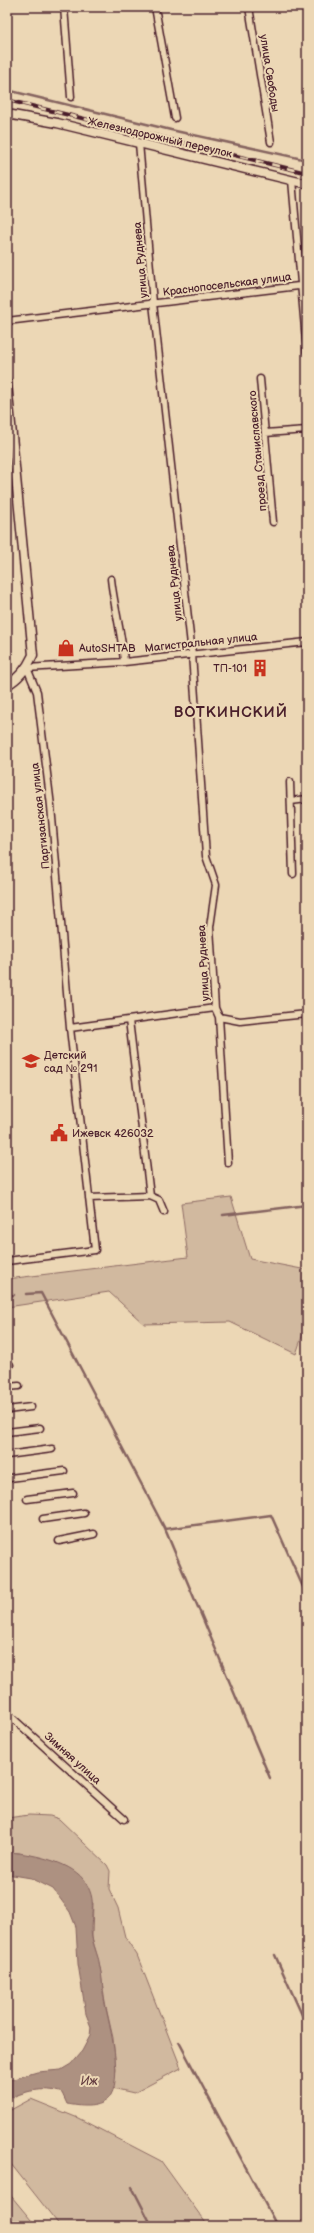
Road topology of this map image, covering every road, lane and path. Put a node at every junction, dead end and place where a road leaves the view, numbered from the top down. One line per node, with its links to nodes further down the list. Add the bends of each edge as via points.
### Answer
1 (64, 7): 4 (street)
2 (155, 7): 6 (street)
3 (249, 7): 7 (street, улица Свободы)
4 (71, 97)
5 (7, 114): 8 (street, Железнодорожный переулок)
6 (175, 118)
7 (271, 142)
8 (139, 143): 9 (street, Железнодорожный переулок); 12 (street, улица Руднева)
9 (292, 180): 10 (street, Железнодорожный переулок); 11 (street)
10 (307, 184)
11 (304, 286): 12 (street, Краснопосельская улица); 14 (street)
12 (154, 303): 13 (street, Краснопосельская улица); 22 (street, улица Руднева)
13 (7, 321)
14 (307, 352)
15 (260, 379): 18 (street, проезд Станиславского)
16 (7, 383): 24 (street, via 33,655)
17 (307, 430): 18 (street)
18 (265, 433): 19 (street, проезд Станиславского)
19 (273, 522)
20 (111, 579): 23 (street)
21 (307, 642): 22 (street, Магистральная улица)
22 (192, 654): 23 (street, Магистральная улица); 30 (street, улица Руднева, via 206,856 216,885 210,927)
23 (124, 662): 24 (street, Магистральная улица)
24 (27, 668): 25 (street, via 14,682); 34 (street, Партизанская улица, via 37,692 48,783)
25 (7, 685)
26 (290, 782): 28 (street)
27 (307, 799): 28 (street)
28 (291, 801): 29 (street)
29 (293, 874)
30 (215, 1008): 32 (street, улица Руднева); 33 (street)
31 (307, 1014): 32 (street, via 240,1021)
32 (219, 1017): 35 (street, улица Руднева)
33 (129, 1020): 34 (street); 36 (street)
34 (70, 1028): 37 (street, Партизанская улица)
35 (228, 1163)
36 (150, 1196): 37 (street); 38 (street, via 159,1200)
37 (89, 1198): 39 (street, Партизанская улица, via 94,1250)
38 (164, 1212)
39 (7, 1260)
40 (19, 1386): 41 (street)
41 (7, 1387)
42 (31, 1407): 43 (street)
43 (7, 1410)
44 (40, 1428): 45 (street)
45 (7, 1432)
46 (52, 1449): 47 (street)
47 (7, 1455)
48 (64, 1471): 49 (street)
49 (10, 1478)
50 (74, 1492): 51 (street)
51 (27, 1498)
52 (84, 1513): 53 (street)
53 (43, 1519)
54 (94, 1534): 55 (street)
55 (59, 1540)
56 (7, 1713): 57 (street, Зимняя улица)
57 (124, 1819)

